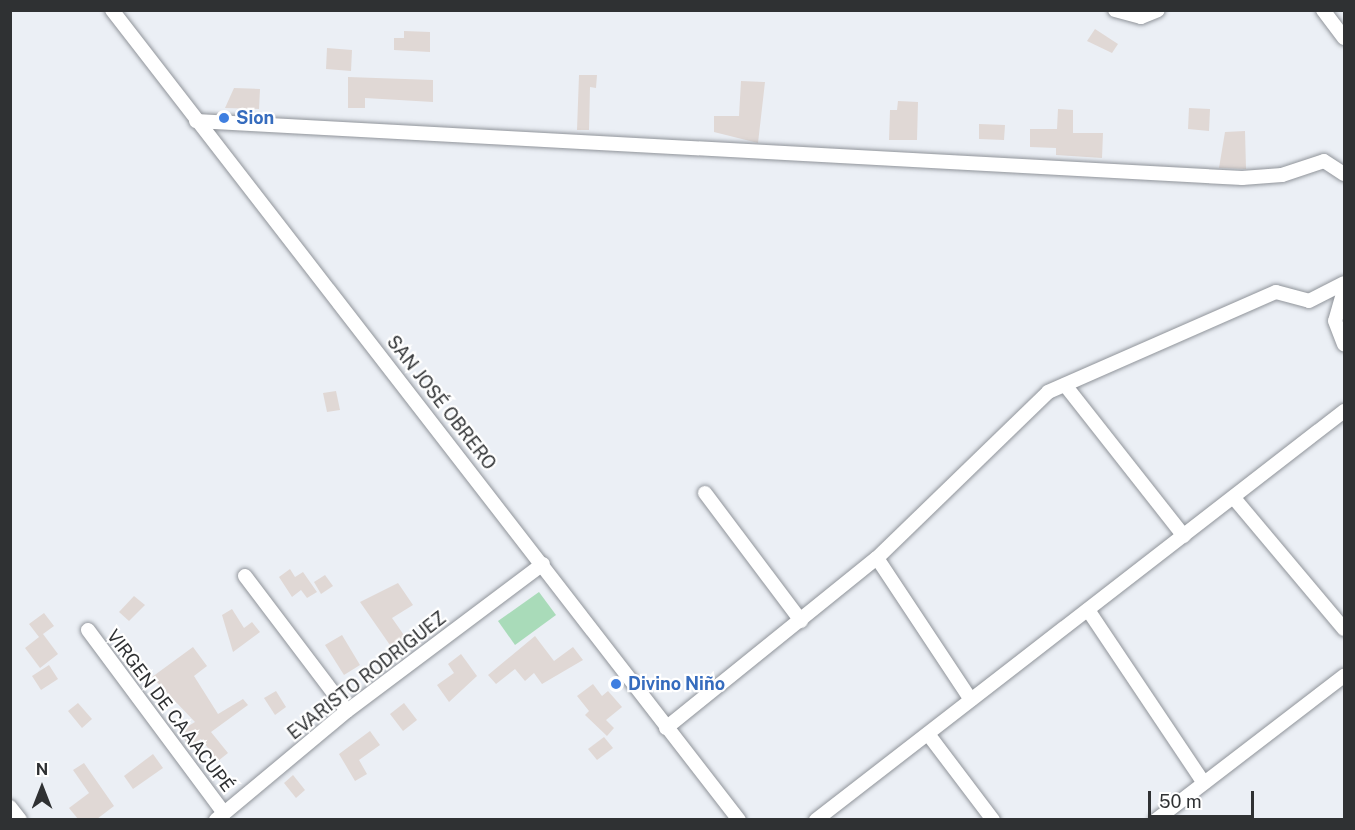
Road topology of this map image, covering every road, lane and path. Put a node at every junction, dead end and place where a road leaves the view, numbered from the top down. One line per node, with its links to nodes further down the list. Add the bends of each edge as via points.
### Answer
1 (112, 10): 6 (street, SAN JOSÉ OBRERO)
2 (1115, 10): 3 (street, via 1141,17)
3 (1158, 10)
4 (1323, 10): 5 (street)
5 (1344, 39)
6 (196, 121): 7 (street, via 1242,178 1282,175 1324,161); 17 (street, SAN JOSÉ OBRERO)
7 (1344, 174)
8 (1344, 283): 11 (street, via 1309,301 1276,292)
9 (1344, 290): 10 (street, via 1335,321)
10 (1344, 344)
11 (1065, 385): 15 (street); 16 (street, via 1048,392)
12 (1344, 411): 14 (street)
13 (705, 493): 20 (street)
14 (1234, 498): 15 (street); 21 (street)
15 (1184, 536): 19 (street)
16 (877, 558): 20 (street); 24 (street)
17 (543, 564): 25 (street, EVARISTO RODRIGUEZ); 26 (street, SAN JOSÉ OBRERO)
18 (245, 576): 25 (street)
19 (1088, 610): 24 (street); 28 (street)
20 (801, 621): 26 (street)
21 (1344, 629)
22 (88, 630): 30 (street, VIRGEN DE CAAACUPÉ)
23 (1344, 676): 28 (street)
24 (971, 700): 27 (street)
25 (347, 711): 30 (street, EVARISTO RODRIGUEZ)
26 (666, 728): 32 (street, SAN JOSÉ OBRERO)
27 (928, 734): 33 (street); 34 (street)
28 (1204, 783): 35 (street)
29 (10, 807): 31 (street)
30 (220, 816)
31 (20, 819)
32 (739, 819)
33 (816, 819)
34 (993, 819)
35 (1156, 819)

